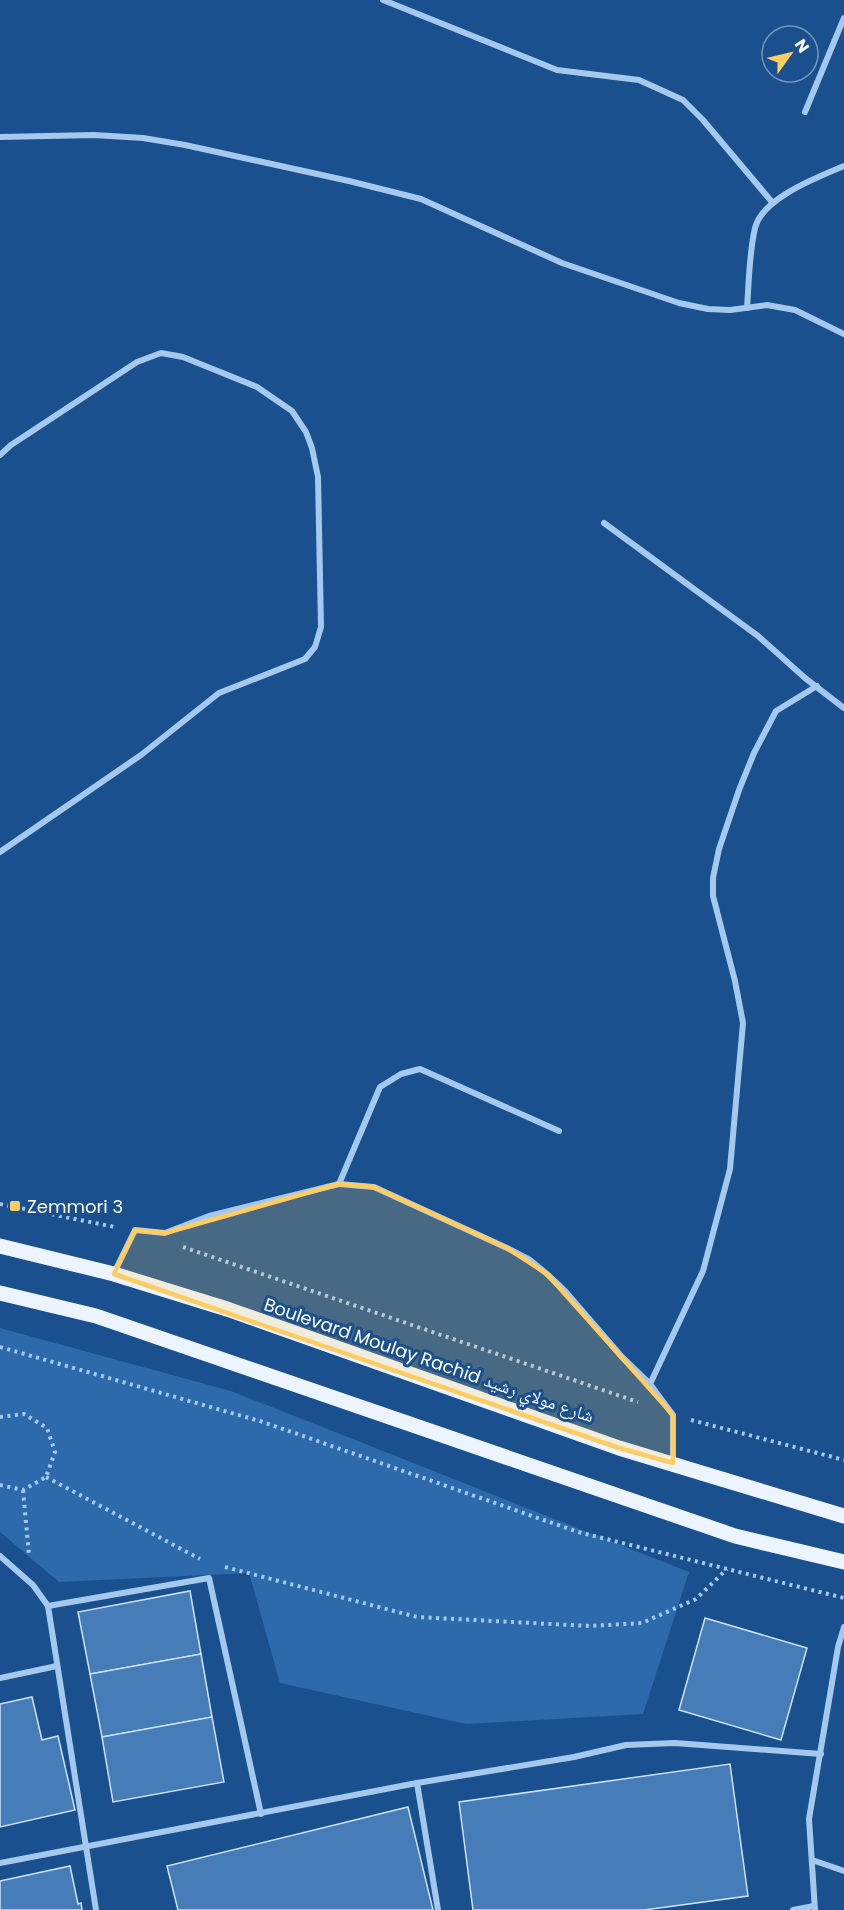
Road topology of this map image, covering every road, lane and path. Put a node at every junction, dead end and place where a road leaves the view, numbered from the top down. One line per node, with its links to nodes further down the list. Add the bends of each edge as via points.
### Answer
1 (383, 0): 6 (street, via 557,70 639,80 683,100)
2 (844, 18): 3 (street)
3 (806, 112)
4 (0, 137): 7 (street, via 143,138 350,181 421,199 562,263 680,303 708,309)
5 (844, 166): 6 (street)
6 (772, 202): 7 (street, via 755,226)
7 (747, 308): 8 (street, via 767,305 795,310)
8 (844, 334)
9 (0, 455): 13 (street, via 137,362 161,353 183,357 257,387 292,411 312,448 318,477 321,627 315,647 305,660 219,693 150,748)
10 (604, 523): 11 (street, via 758,636)
11 (817, 686): 12 (street); 23 (street, via 777,711 754,753 712,878 743,1023 730,1169 703,1271)
12 (844, 708)
13 (0, 852)
14 (559, 1131): 15 (street, via 420,1068 380,1087)
15 (339, 1184): 17 (street, via 209,1216 165,1233); 23 (street, via 374,1187 530,1260 566,1292)
16 (0, 1204): 17 (path)
17 (135, 1230): 20 (street)
18 (0, 1246): 20 (main road, Boulevard Moulay Rachid شارع مولاي رشيد)
19 (179, 1246): 24 (path)
20 (114, 1274): 27 (main road, Boulevard Moulay Rachid شارع مولاي رشيد)
21 (0, 1293): 34 (main road, via 96,1316 735,1536)
22 (0, 1347): 35 (path, via 263,1422 578,1532)
23 (650, 1384): 24 (street)
24 (673, 1415): 26 (path); 27 (street)
25 (0, 1418): 28 (path, via 24,1414 47,1428 55,1452)
26 (844, 1460)
27 (673, 1464): 31 (main road, Boulevard Moulay Rachid شارع مولاي رشيد)
28 (46, 1477): 30 (path); 33 (path)
29 (0, 1485): 30 (path)
30 (23, 1490): 37 (path)
31 (844, 1516)
32 (0, 1556): 37 (street)
33 (204, 1561): 35 (path, via 417,1617 589,1626 642,1623 696,1599); 36 (path)
34 (844, 1562)
35 (727, 1569): 38 (path)
36 (209, 1578): 39 (street); 45 (street)
37 (33, 1585): 39 (street)
38 (844, 1598)
39 (48, 1606): 41 (street)
40 (844, 1627): 43 (street)
41 (57, 1666): 42 (street); 46 (street)
42 (0, 1678)
43 (820, 1754): 44 (street, via 685,1743 626,1745); 47 (street, via 809,1819)
44 (417, 1783): 45 (street); 52 (street)
45 (261, 1814): 46 (street)
46 (86, 1848): 48 (street); 51 (street)
47 (812, 1860): 49 (street); 50 (street)
48 (0, 1863)
49 (844, 1871)
50 (814, 1908): 53 (street)
51 (96, 1910)
52 (438, 1910)
53 (793, 1910)

